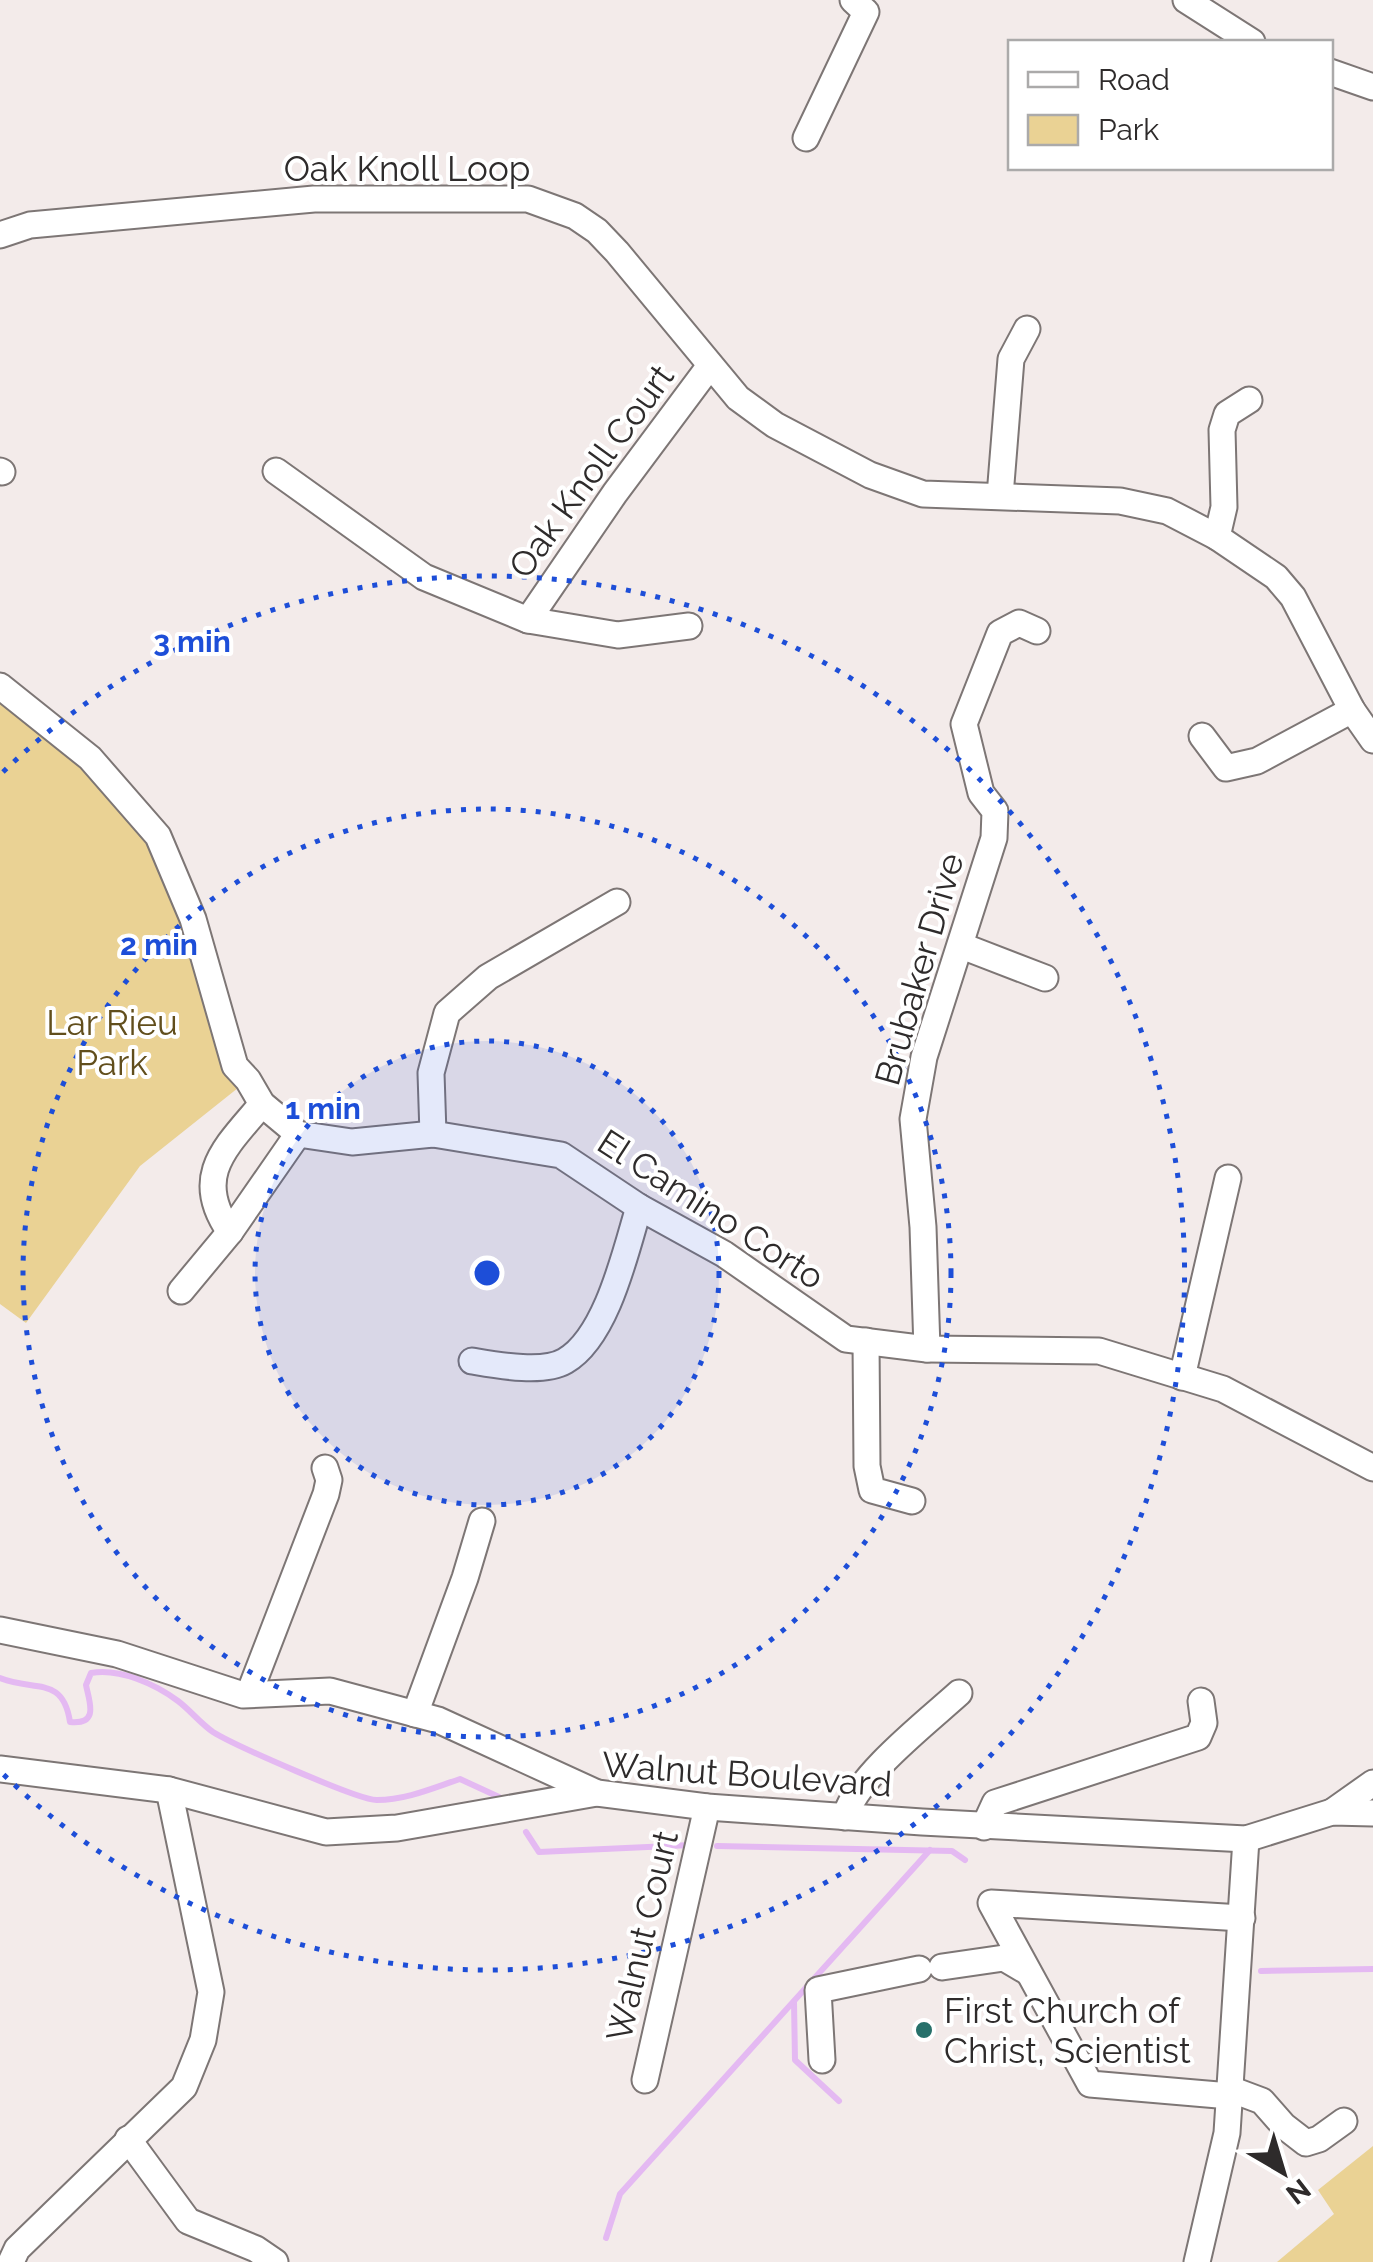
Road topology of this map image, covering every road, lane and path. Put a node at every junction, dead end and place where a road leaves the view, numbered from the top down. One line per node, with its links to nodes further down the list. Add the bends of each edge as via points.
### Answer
1 (1186, 0): 3 (street)
2 (859, 6): 6 (street)
3 (1249, 40)
4 (1333, 73): 5 (street)
5 (1373, 86)
6 (806, 138)
7 (0, 235): 9 (street, Oak Knoll Loop, via 30,225 314,199 528,199 576,216 596,231)
8 (1027, 329): 12 (street, via 1010,359)
9 (709, 366): 12 (street, Oak Knoll Loop, via 774,425 870,475 922,494); 14 (street, Oak Knoll Court)
10 (1249, 400): 13 (street, via 1227,414 1222,430 1224,507)
11 (276, 471): 14 (street, Oak Knoll Court, via 424,577)
12 (1000, 496): 13 (street, Oak Knoll Loop, via 1120,501 1166,512)
13 (1217, 536): 18 (street, Oak Knoll Loop, via 1293,597)
14 (528, 620): 15 (street, via 618,635)
15 (689, 626)
16 (1037, 631): 22 (street, Brubaker Drive, via 1019,623 1000,633 964,724 981,793 995,811 994,838)
17 (0, 686): 24 (street, via 90,758 158,836 193,919 235,1066)
18 (1352, 710): 19 (street, via 1257,761 1226,768); 20 (street, Oak Knoll Loop)
19 (1202, 736)
20 (1373, 740)
21 (617, 902): 26 (street, via 488,976 447,1012 431,1073)
22 (962, 946): 23 (street); 32 (street, Brubaker Drive, via 924,1057 913,1119)
23 (1045, 978)
24 (262, 1104): 25 (street); 29 (street, via 218,1159 216,1212)
25 (298, 1134): 26 (street, El Camino Corto, via 352,1142); 29 (street)
26 (432, 1134): 28 (street, El Camino Corto, via 561,1155)
27 (1228, 1178): 34 (street)
28 (639, 1207): 31 (street, El Camino Corto, via 724,1254 846,1339); 33 (street, via 596,1328 565,1362 518,1368)
29 (230, 1232): 30 (street)
30 (181, 1291)
31 (866, 1342): 32 (street, El Camino Corto); 37 (street, via 866,1466 872,1490)
32 (928, 1349): 34 (street, El Camino Corto, via 1099,1351)
33 (472, 1361)
34 (1182, 1377): 36 (street, El Camino Corto, via 1223,1389)
35 (325, 1468): 41 (street, via 326,1494)
36 (1373, 1468)
37 (912, 1501)
38 (482, 1520): 43 (street)
39 (0, 1630): 41 (street, via 117,1654)
40 (959, 1693): 51 (street, via 867,1780)
41 (249, 1694): 43 (street, via 330,1690)
42 (1200, 1702): 52 (street, via 1204,1723 1198,1737 995,1803)
43 (414, 1714): 47 (street)
44 (0, 1770): 46 (street, Walnut Boulevard)
45 (1373, 1782): 49 (street)
46 (169, 1790): 47 (street, Walnut Boulevard, via 326,1832 398,1828); 60 (street, via 210,1992 204,2040 184,2087)
47 (596, 1794): 48 (street, Walnut Boulevard)
48 (707, 1807): 51 (street, Walnut Boulevard); 57 (street, Walnut Court)
49 (1332, 1812): 50 (street, Walnut Boulevard); 53 (street, Walnut Boulevard)
50 (1373, 1813)
51 (844, 1817): 52 (street, Walnut Boulevard)
52 (984, 1826): 53 (street, Walnut Boulevard)
53 (1246, 1839): 54 (street)
54 (1242, 1918): 55 (street, via 991,1903); 58 (street)
55 (1029, 1972): 56 (street, via 1004,1958 818,1990); 58 (street, via 1090,2084)
56 (822, 2060)
57 (645, 2080)
58 (1230, 2092): 59 (street, via 1262,2101 1306,2143); 61 (street)
59 (1344, 2121)
60 (128, 2139): 62 (street, via 17,2248); 63 (street, via 188,2220)
61 (1203, 2259)
62 (11, 2262)
63 (276, 2262)

